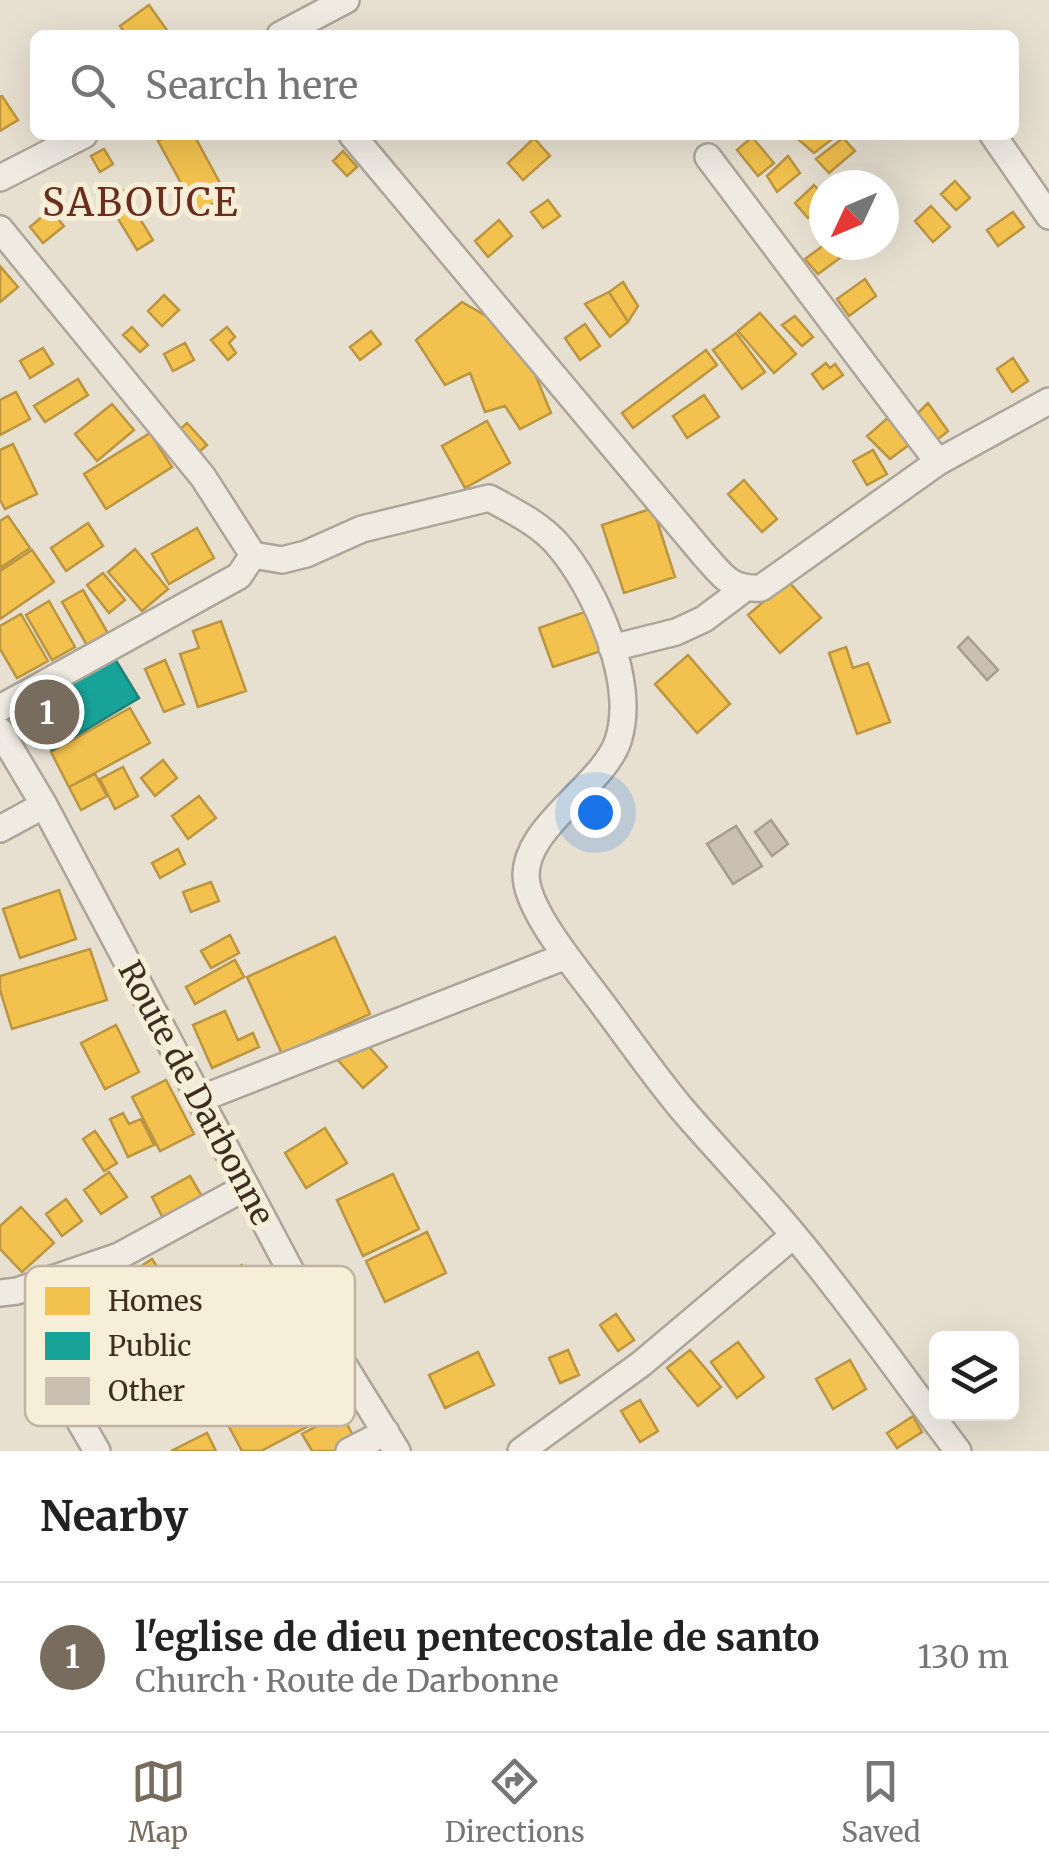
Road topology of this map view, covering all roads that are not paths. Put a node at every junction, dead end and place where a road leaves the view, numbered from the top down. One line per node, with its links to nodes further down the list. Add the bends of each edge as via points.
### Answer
1 (346, 0): 2 (street)
2 (289, 30)
3 (74, 140): 7 (street)
4 (356, 140): 13 (street, via 704,555)
5 (996, 140): 8 (street)
6 (708, 156): 11 (street)
7 (0, 178)
8 (1049, 216)
9 (0, 229): 12 (street, via 202,477)
10 (1049, 400): 11 (street)
11 (938, 462): 13 (street, via 761,588)
12 (253, 555): 14 (street, via 282,560 362,529 489,498 556,542 588,587); 15 (street, via 238,576)
13 (744, 589): 14 (street, via 676,632)
14 (612, 648): 19 (street, via 625,701 618,742 600,772 549,824 533,849 527,883)
15 (0, 708)
16 (0, 731): 17 (street, Route de Darbonne)
17 (44, 805): 18 (street); 20 (street, Route de Darbonne)
18 (0, 829)
19 (566, 956): 20 (street); 22 (street, via 680,1107)
20 (200, 1099): 21 (street, Route de Darbonne)
21 (246, 1186): 23 (street); 24 (street, Route de Darbonne)
22 (794, 1235): 32 (street, via 641,1364); 33 (street)
23 (89, 1266)
24 (288, 1266)
25 (25, 1288): 26 (street)
26 (0, 1293)
27 (355, 1384): 29 (street, Route de Darbonne)
28 (83, 1426): 30 (street)
29 (391, 1442): 31 (street)
30 (96, 1451)
31 (348, 1451)
32 (521, 1451)
33 (958, 1451)

